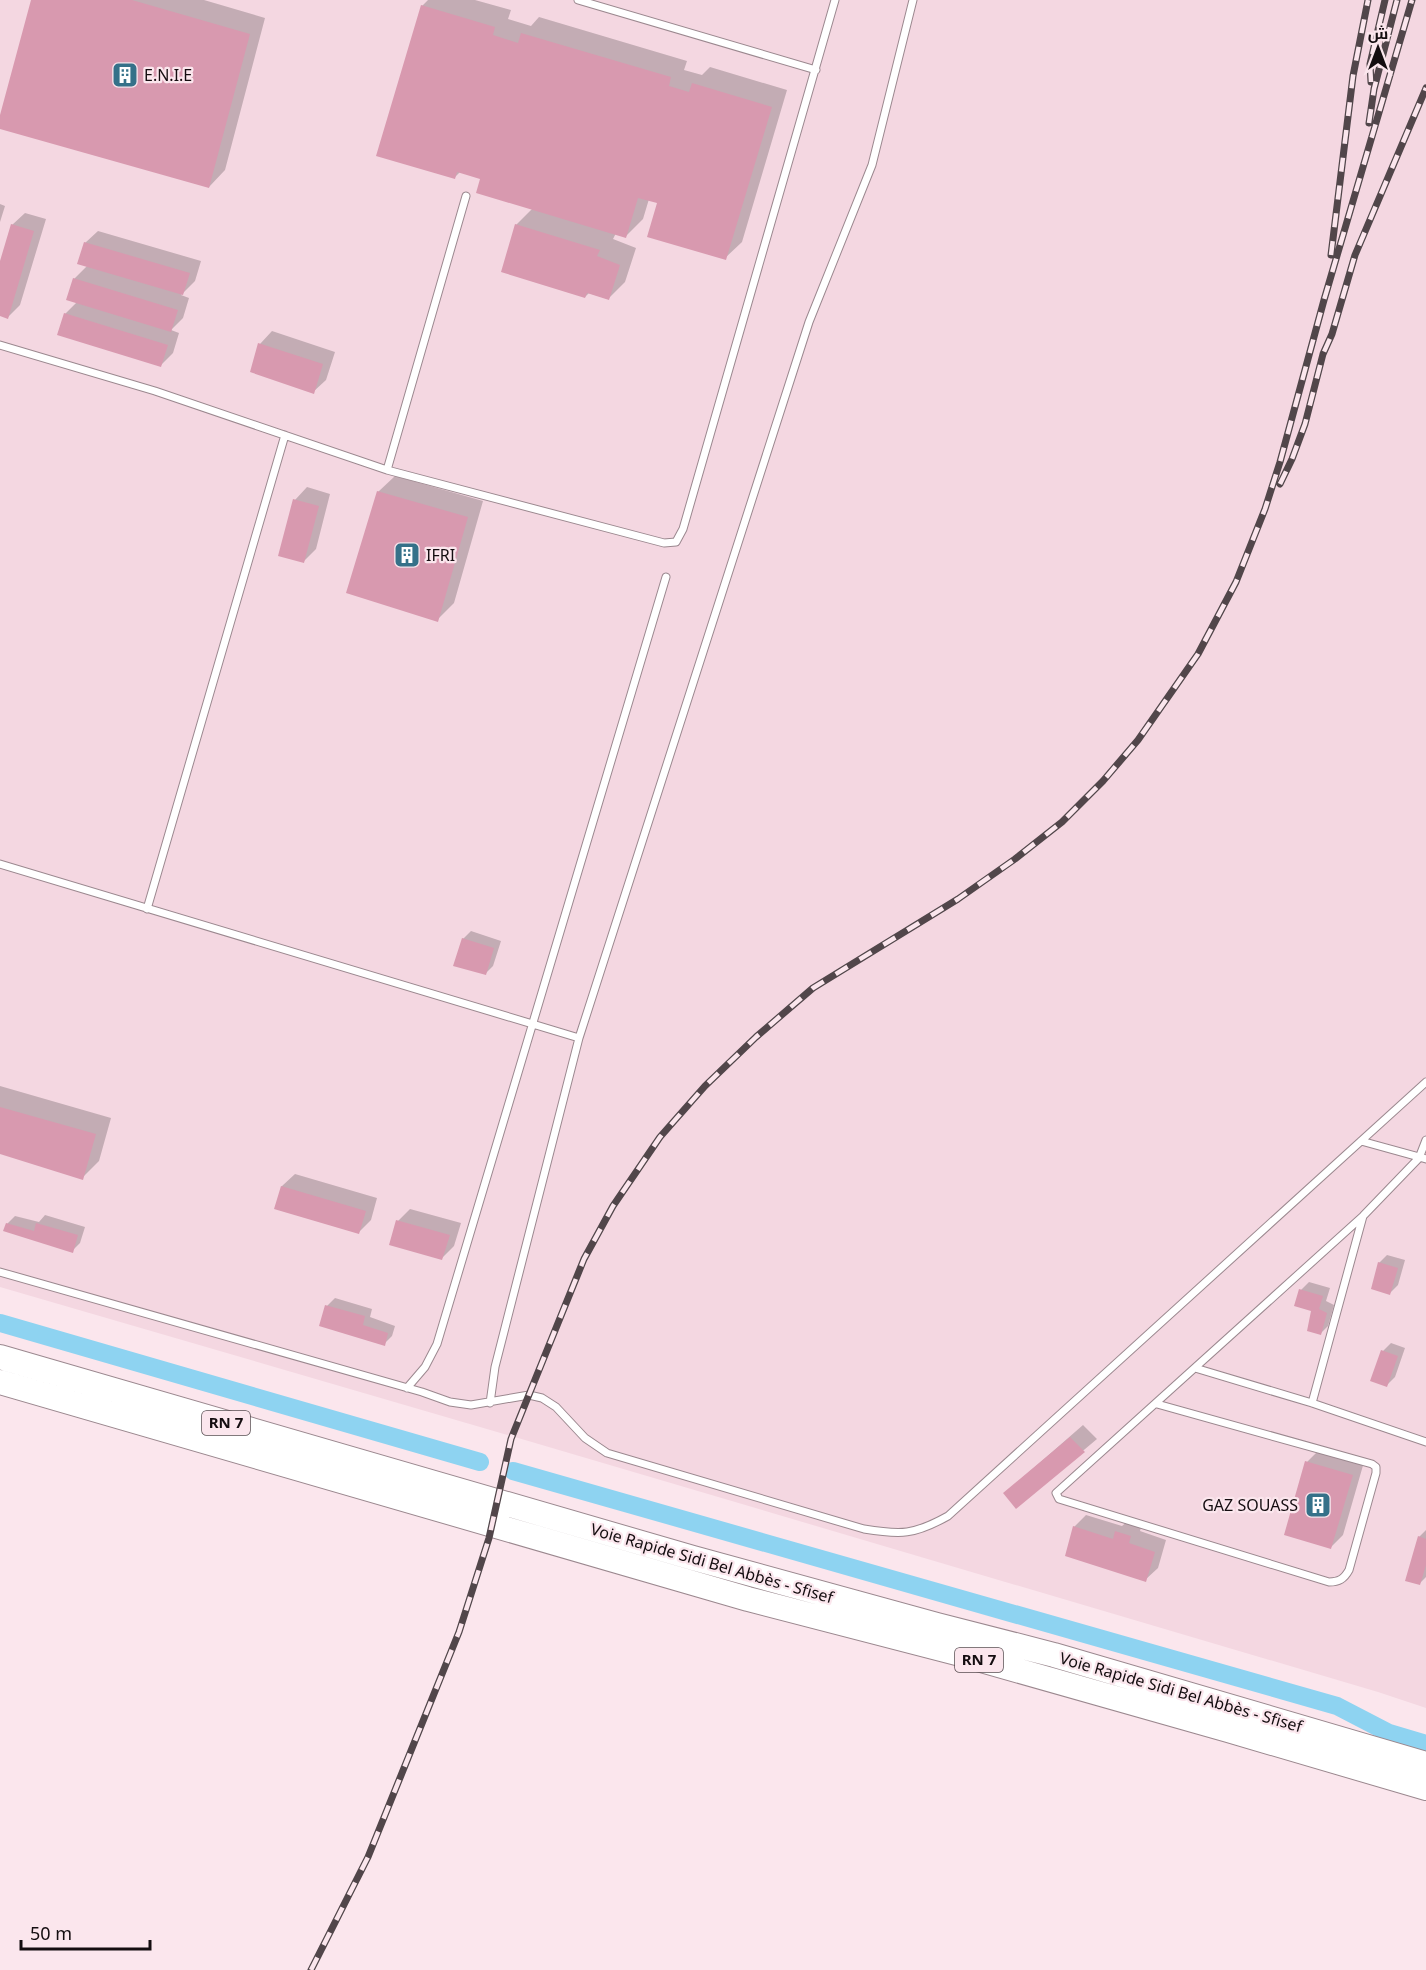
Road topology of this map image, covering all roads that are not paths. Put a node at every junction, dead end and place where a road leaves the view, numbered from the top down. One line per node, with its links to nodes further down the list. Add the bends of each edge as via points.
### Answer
1 (578, 0): 4 (lane)
2 (836, 0): 4 (lane)
3 (913, 0): 13 (lane, via 873,165 809,322)
4 (816, 70): 8 (lane, via 684,529 676,542 664,543)
5 (466, 196): 8 (lane)
6 (0, 345): 7 (lane)
7 (285, 435): 8 (lane); 11 (lane)
8 (387, 470)
9 (666, 577): 12 (lane)
10 (0, 864): 11 (lane)
11 (147, 909): 12 (lane)
12 (532, 1025): 13 (lane); 23 (lane, via 436,1344 425,1367)
13 (579, 1038): 24 (lane, via 495,1367)
14 (1426, 1082): 16 (lane)
15 (1426, 1140): 17 (lane)
16 (1361, 1141): 17 (lane); 24 (lane, via 948,1516 929,1527 891,1533 864,1529 607,1453 542,1398 529,1395)
17 (1423, 1158): 18 (lane)
18 (1363, 1216): 21 (lane); 25 (lane)
19 (0, 1272): 23 (lane)
20 (0, 1358): 28 (highway, Voie Rapide Sidi Bel Abbès - Sfisef / RN 7, via 693,1558 1054,1654)
21 (1196, 1368): 25 (lane); 26 (lane)
22 (0, 1383): 29 (highway, Voie Rapide Sidi Bel Abbès - Sfisef / RN 7, via 748,1599 960,1654)
23 (407, 1388): 24 (lane, via 450,1402)
24 (490, 1403)
25 (1311, 1403): 27 (lane)
26 (1157, 1404): 26 (lane, via 1376,1467 1349,1570 1343,1579 1329,1582 1058,1498 1060,1488)
27 (1426, 1442)
28 (1426, 1764)
29 (1426, 1788)

